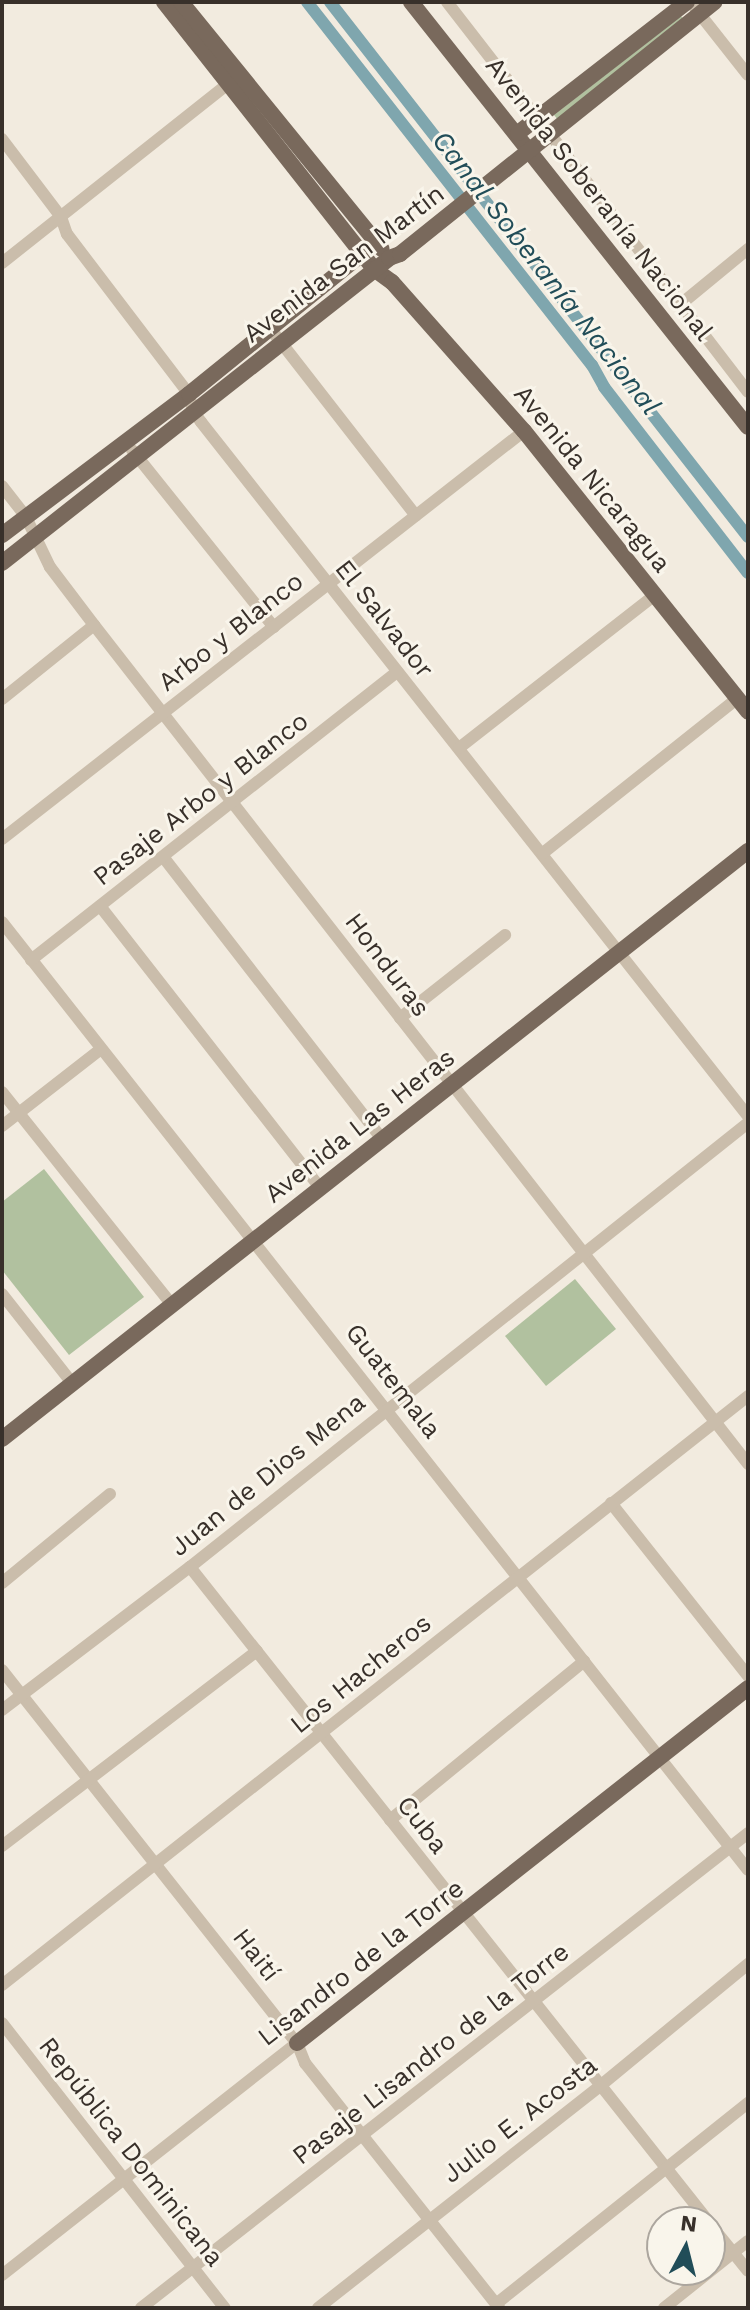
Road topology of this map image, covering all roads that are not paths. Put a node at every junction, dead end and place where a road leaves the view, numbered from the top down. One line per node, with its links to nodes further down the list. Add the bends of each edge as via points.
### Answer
1 (164, 2): 8 (main road, Avenida Nicaragua)
2 (181, 2): 8 (main road, Avenida Nicaragua)
3 (411, 2): 10 (main road, Avenida Soberanía Nacional)
4 (447, 2): 9 (street, Avenida Soberanía Nacional)
5 (715, 2): 6 (main road, Avenida San Martín)
6 (692, 6): 7 (street); 9 (main road, Avenida San Martín); 11 (main road, Avenida San Martín)
7 (748, 75)
8 (234, 80): 14 (street); 15 (main road, Avenida Nicaragua); 17 (main road, Avenida Nicaragua)
9 (537, 118): 10 (main road, Avenida San Martín); 11 (main road, Avenida Soberanía Nacional)
10 (518, 133): 13 (main road, Avenida Soberanía Nacional)
11 (550, 134): 13 (main road, Avenida San Martín); 22 (street, Avenida Soberanía Nacional)
12 (2, 139): 14 (street, El Salvador)
13 (531, 149): 18 (main road, Avenida San Martín); 25 (main road, Avenida Soberanía Nacional)
14 (61, 217): 19 (street); 27 (street, El Salvador, via 67,234)
15 (377, 242): 17 (main road, Avenida San Martín); 18 (main road, Avenida Nicaragua)
16 (748, 249): 22 (street)
17 (362, 254): 20 (main road, Avenida Nicaragua); 23 (main road, Avenida San Martín)
18 (389, 258): 20 (main road, Avenida San Martín); 21 (main road, Avenida Nicaragua)
19 (2, 263)
20 (374, 269): 21 (main road, Avenida Nicaragua); 24 (main road, Avenida San Martín)
21 (392, 282): 31 (main road, Avenida Nicaragua)
22 (681, 304): 26 (street, Avenida Soberanía Nacional)
23 (269, 327): 24 (street); 27 (main road, Avenida San Martín)
24 (280, 343): 28 (main road, Avenida San Martín); 35 (street)
25 (705, 372): 29 (main road); 30 (main road, Avenida Soberanía Nacional)
26 (748, 392)
27 (189, 394): 28 (street, El Salvador); 32 (main road, Avenida San Martín)
28 (193, 411): 33 (main road, Avenida San Martín); 40 (street, El Salvador)
29 (748, 411)
30 (748, 427)
31 (524, 431): 35 (street, Arbo y Blanco); 41 (main road, Avenida Nicaragua)
32 (125, 442): 33 (street); 36 (main road, Avenida San Martín)
33 (137, 456): 38 (main road, Avenida San Martín); 43 (street)
34 (2, 486): 36 (street, Honduras)
35 (416, 516): 40 (street, Arbo y Blanco)
36 (26, 517): 37 (main road, Avenida San Martín); 38 (street, Honduras)
37 (2, 535)
38 (34, 538): 39 (main road, Avenida San Martín); 42 (street, Honduras)
39 (2, 563)
40 (329, 584): 43 (street, Arbo y Blanco); 44 (street, El Salvador)
41 (655, 595): 46 (main road, Avenida Nicaragua); 48 (street)
42 (94, 625): 45 (street); 47 (street, Honduras)
43 (274, 627): 47 (street, Arbo y Blanco)
44 (397, 672): 48 (street, El Salvador); 49 (street, Pasaje Arbo y Blanco)
45 (2, 699)
46 (743, 705): 52 (street)
47 (163, 713): 49 (street, Honduras); 50 (street, Arbo y Blanco)
48 (459, 748): 52 (street, El Salvador)
49 (232, 801): 53 (street, Pasaje Arbo y Blanco); 59 (street, Honduras)
50 (2, 839)
51 (748, 851): 57 (main road, Avenida Las Heras)
52 (543, 853): 57 (street, El Salvador)
53 (164, 858): 54 (street, Pasaje Arbo y Blanco); 67 (street)
54 (100, 906): 58 (street, Pasaje Arbo y Blanco); 68 (street)
55 (2, 922): 58 (street, Guatemala)
56 (505, 935): 59 (street)
57 (620, 952): 61 (main road, Avenida Las Heras); 64 (street, El Salvador)
58 (31, 960): 60 (street, Guatemala)
59 (400, 1018): 61 (street, Honduras)
60 (101, 1049): 63 (street); 69 (street, Guatemala)
61 (450, 1085): 67 (main road, Avenida Las Heras); 70 (street, Honduras)
62 (2, 1092): 63 (street)
63 (19, 1113): 66 (street); 72 (street)
64 (748, 1116)
65 (748, 1123): 70 (street, Juan de Dios Mena)
66 (2, 1126)
67 (382, 1139): 68 (main road, Avenida Las Heras)
68 (320, 1188): 69 (main road, Avenida Las Heras)
69 (255, 1240): 72 (main road, Avenida Las Heras); 75 (street, Guatemala)
70 (583, 1253): 75 (street, Juan de Dios Mena); 76 (street, Honduras)
71 (2, 1294): 73 (street)
72 (172, 1305): 73 (main road, Avenida Las Heras)
73 (72, 1383): 77 (main road, Avenida Las Heras)
74 (748, 1396): 76 (street, Los Hacheros)
75 (386, 1408): 81 (street, Juan de Dios Mena); 82 (street, Guatemala)
76 (715, 1422): 78 (street, Honduras); 80 (street, Los Hacheros)
77 (2, 1439)
78 (748, 1464)
79 (110, 1494): 83 (street)
80 (611, 1503): 82 (street, Los Hacheros); 87 (street)
81 (190, 1567): 84 (street, Cuba); 89 (street, Juan de Dios Mena)
82 (517, 1576): 85 (street, Guatemala); 91 (street, Los Hacheros)
83 (2, 1583)
84 (257, 1651): 91 (street, Cuba); 93 (street)
85 (584, 1661): 92 (street, Guatemala); 94 (street)
86 (2, 1670): 89 (street, Haití)
87 (748, 1676)
88 (748, 1688): 92 (main road, Lisandro de la Torre)
89 (22, 1695): 90 (street, Juan de Dios Mena); 93 (street, Haití)
90 (2, 1710)
91 (323, 1734): 94 (street, Cuba); 98 (street, Los Hacheros)
92 (659, 1757): 97 (street, Guatemala); 100 (main road, Lisandro de la Torre)
93 (89, 1780): 96 (street); 98 (street, Haití)
94 (390, 1820): 100 (street, Cuba)
95 (748, 1833): 97 (street, Pasaje Lisandro de la Torre)
96 (2, 1846)
97 (730, 1847): 99 (street, Guatemala); 103 (street, Pasaje Lisandro de la Torre)
98 (155, 1863): 102 (street, Los Hacheros); 105 (street, Haití)
99 (748, 1870)
100 (463, 1915): 103 (street, Cuba); 105 (main road, Lisandro de la Torre)
101 (748, 1964): 106 (street, Julio E. Acosta)
102 (2, 1985)
103 (533, 2001): 106 (street, Cuba); 108 (street, Pasaje Lisandro de la Torre)
104 (2, 2023): 110 (street, República Dominicana)
105 (297, 2043): 108 (street, Haití, via 305,2063); 110 (street, Lisandro de la Torre)
106 (600, 2086): 109 (street, Cuba); 112 (street, Julio E. Acosta)
107 (748, 2103): 109 (street)
108 (364, 2136): 112 (street, Haití); 116 (street, Pasaje Lisandro de la Torre)
109 (666, 2169): 111 (street, Cuba); 119 (street)
110 (124, 2180): 116 (street, República Dominicana); 118 (street, Lisandro de la Torre)
111 (695, 2206)
112 (430, 2219): 119 (street, Haití); 122 (street, Julio E. Acosta)
113 (748, 2241): 115 (street)
114 (726, 2244): 115 (street, Cuba)
115 (733, 2253): 117 (street, Cuba); 123 (street)
116 (193, 2268): 120 (street, Pasaje Lisandro de la Torre); 121 (street, República Dominicana)
117 (748, 2271)
118 (2, 2275)
119 (498, 2306)
120 (141, 2308)
121 (225, 2308)
122 (318, 2308)
123 (664, 2308)

